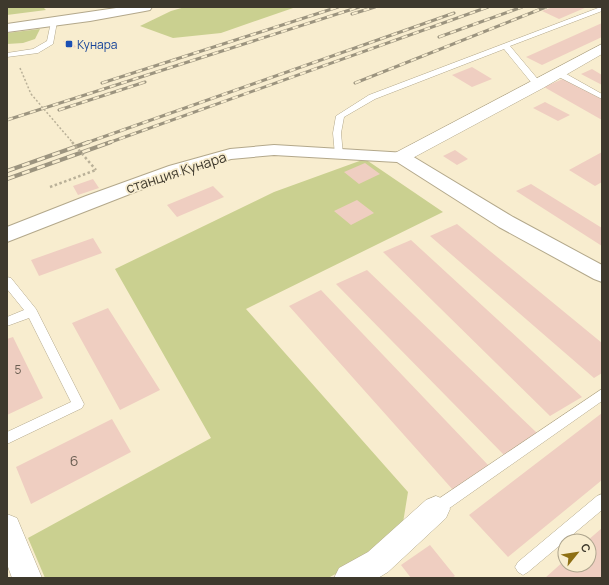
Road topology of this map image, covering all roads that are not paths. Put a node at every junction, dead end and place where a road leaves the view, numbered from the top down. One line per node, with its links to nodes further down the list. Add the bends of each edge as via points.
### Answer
1 (145, 7): 3 (street)
2 (600, 8): 5 (lane)
3 (54, 22): 4 (street); 7 (lane, via 50,42 35,51)
4 (7, 28)
5 (505, 45): 9 (lane); 11 (lane, via 372,97 340,116 337,133)
6 (602, 48): 8 (street)
7 (7, 56)
8 (558, 73): 9 (street); 10 (lane)
9 (538, 85): 12 (street)
10 (602, 97)
11 (339, 155): 12 (street, станция Кунара); 13 (street, станция Кунара, via 274,150 230,154 175,170)
12 (401, 157): 14 (street, via 506,222)
13 (7, 235)
14 (602, 274)
15 (7, 281): 16 (lane)
16 (32, 312): 17 (lane); 19 (lane, via 78,404)
17 (7, 322)
18 (602, 394): 21 (lane)
19 (7, 438)
20 (602, 501): 23 (lane)
21 (436, 509): 25 (street, via 378,562)
22 (7, 527): 24 (street)
23 (523, 567)
24 (27, 578)
25 (349, 578)

